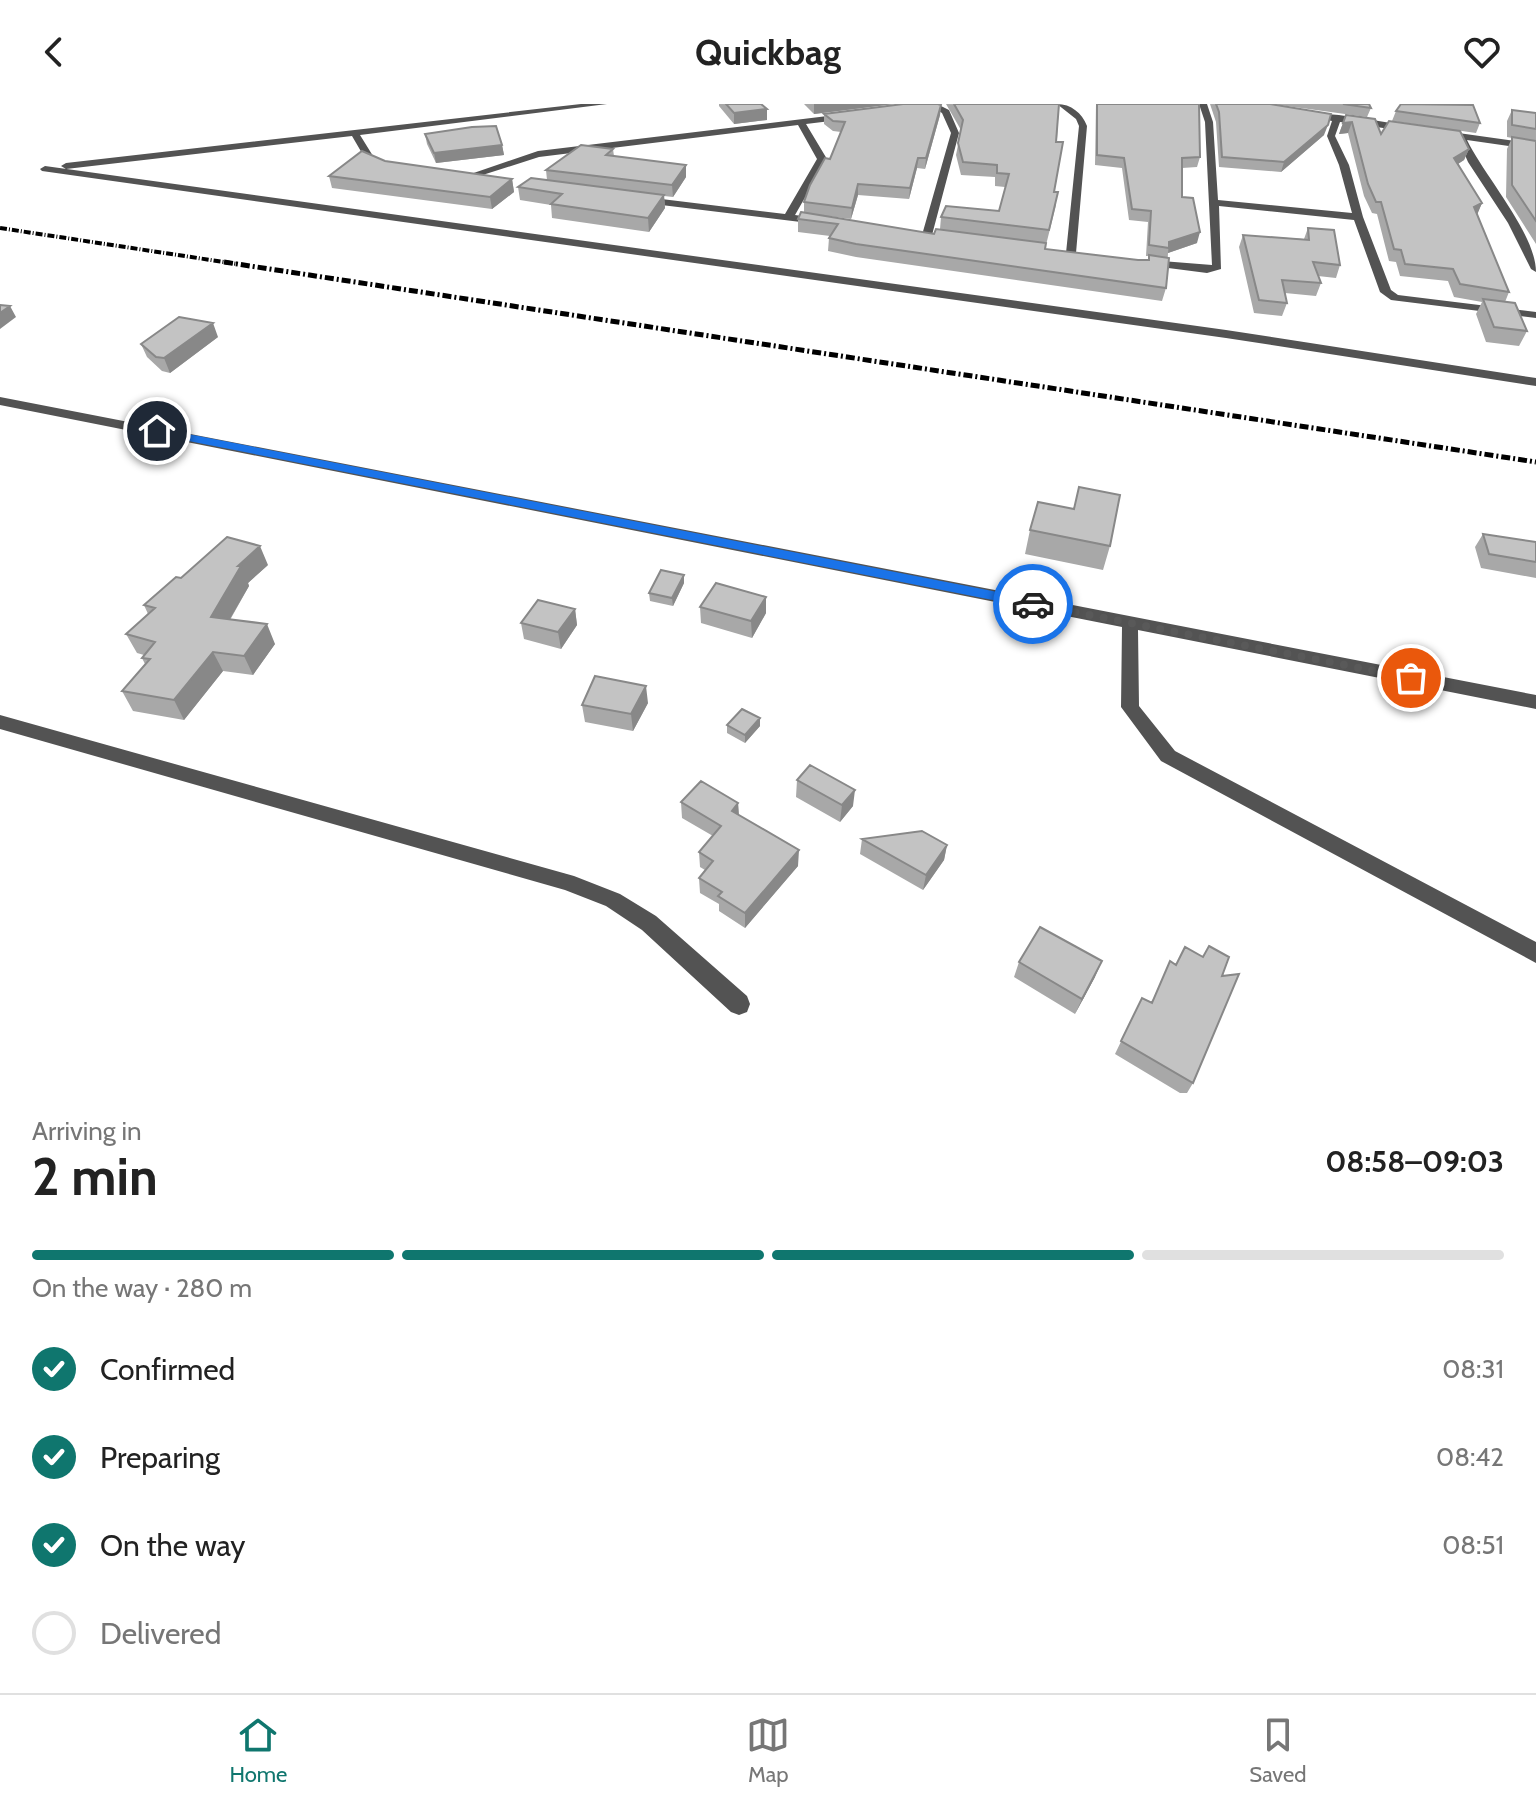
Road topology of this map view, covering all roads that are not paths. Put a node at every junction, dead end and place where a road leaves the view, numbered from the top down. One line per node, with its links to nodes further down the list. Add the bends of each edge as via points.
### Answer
1 (603, 104): 13 (street)
2 (939, 104): 5 (street)
3 (1061, 104): 29 (street, via 1083,126)
4 (1203, 104): 21 (street)
5 (933, 105): 6 (street); 26 (street, via 946,112 955,133)
6 (918, 107)
7 (1292, 112): 9 (street)
8 (859, 115): 10 (street)
9 (1337, 118): 11 (street); 22 (street, via 1331,136)
10 (800, 122): 18 (street, via 538,154); 23 (street, via 822,159)
11 (1414, 129)
12 (1430, 132): 14 (street)
13 (355, 133): 16 (street, via 369,158); 34 (street, via 45,169)
14 (1461, 136): 15 (street); 32 (street)
15 (1536, 147)
16 (388, 167)
17 (453, 175): 18 (street)
18 (467, 177): 19 (street)
19 (499, 181)
20 (630, 198): 23 (street)
21 (1215, 203): 22 (street); 31 (street, via 1217,267)
22 (1358, 217): 33 (street, via 1386,292 1395,298)
23 (788, 218): 24 (street)
24 (833, 224)
25 (915, 234): 26 (street)
26 (927, 235): 27 (street)
27 (943, 237)
28 (1058, 251): 29 (street)
29 (1071, 253): 30 (street)
30 (1086, 255)
31 (1131, 260)
32 (1536, 269)
33 (1536, 315)
34 (1536, 382)
35 (0, 401): 36 (street)
36 (1130, 623): 37 (street); 39 (street, via 1130,707 1168,756)
37 (1536, 702)
38 (0, 722): 40 (street, via 567,882 613,900 649,923)
39 (1536, 953)
40 (739, 1004)

